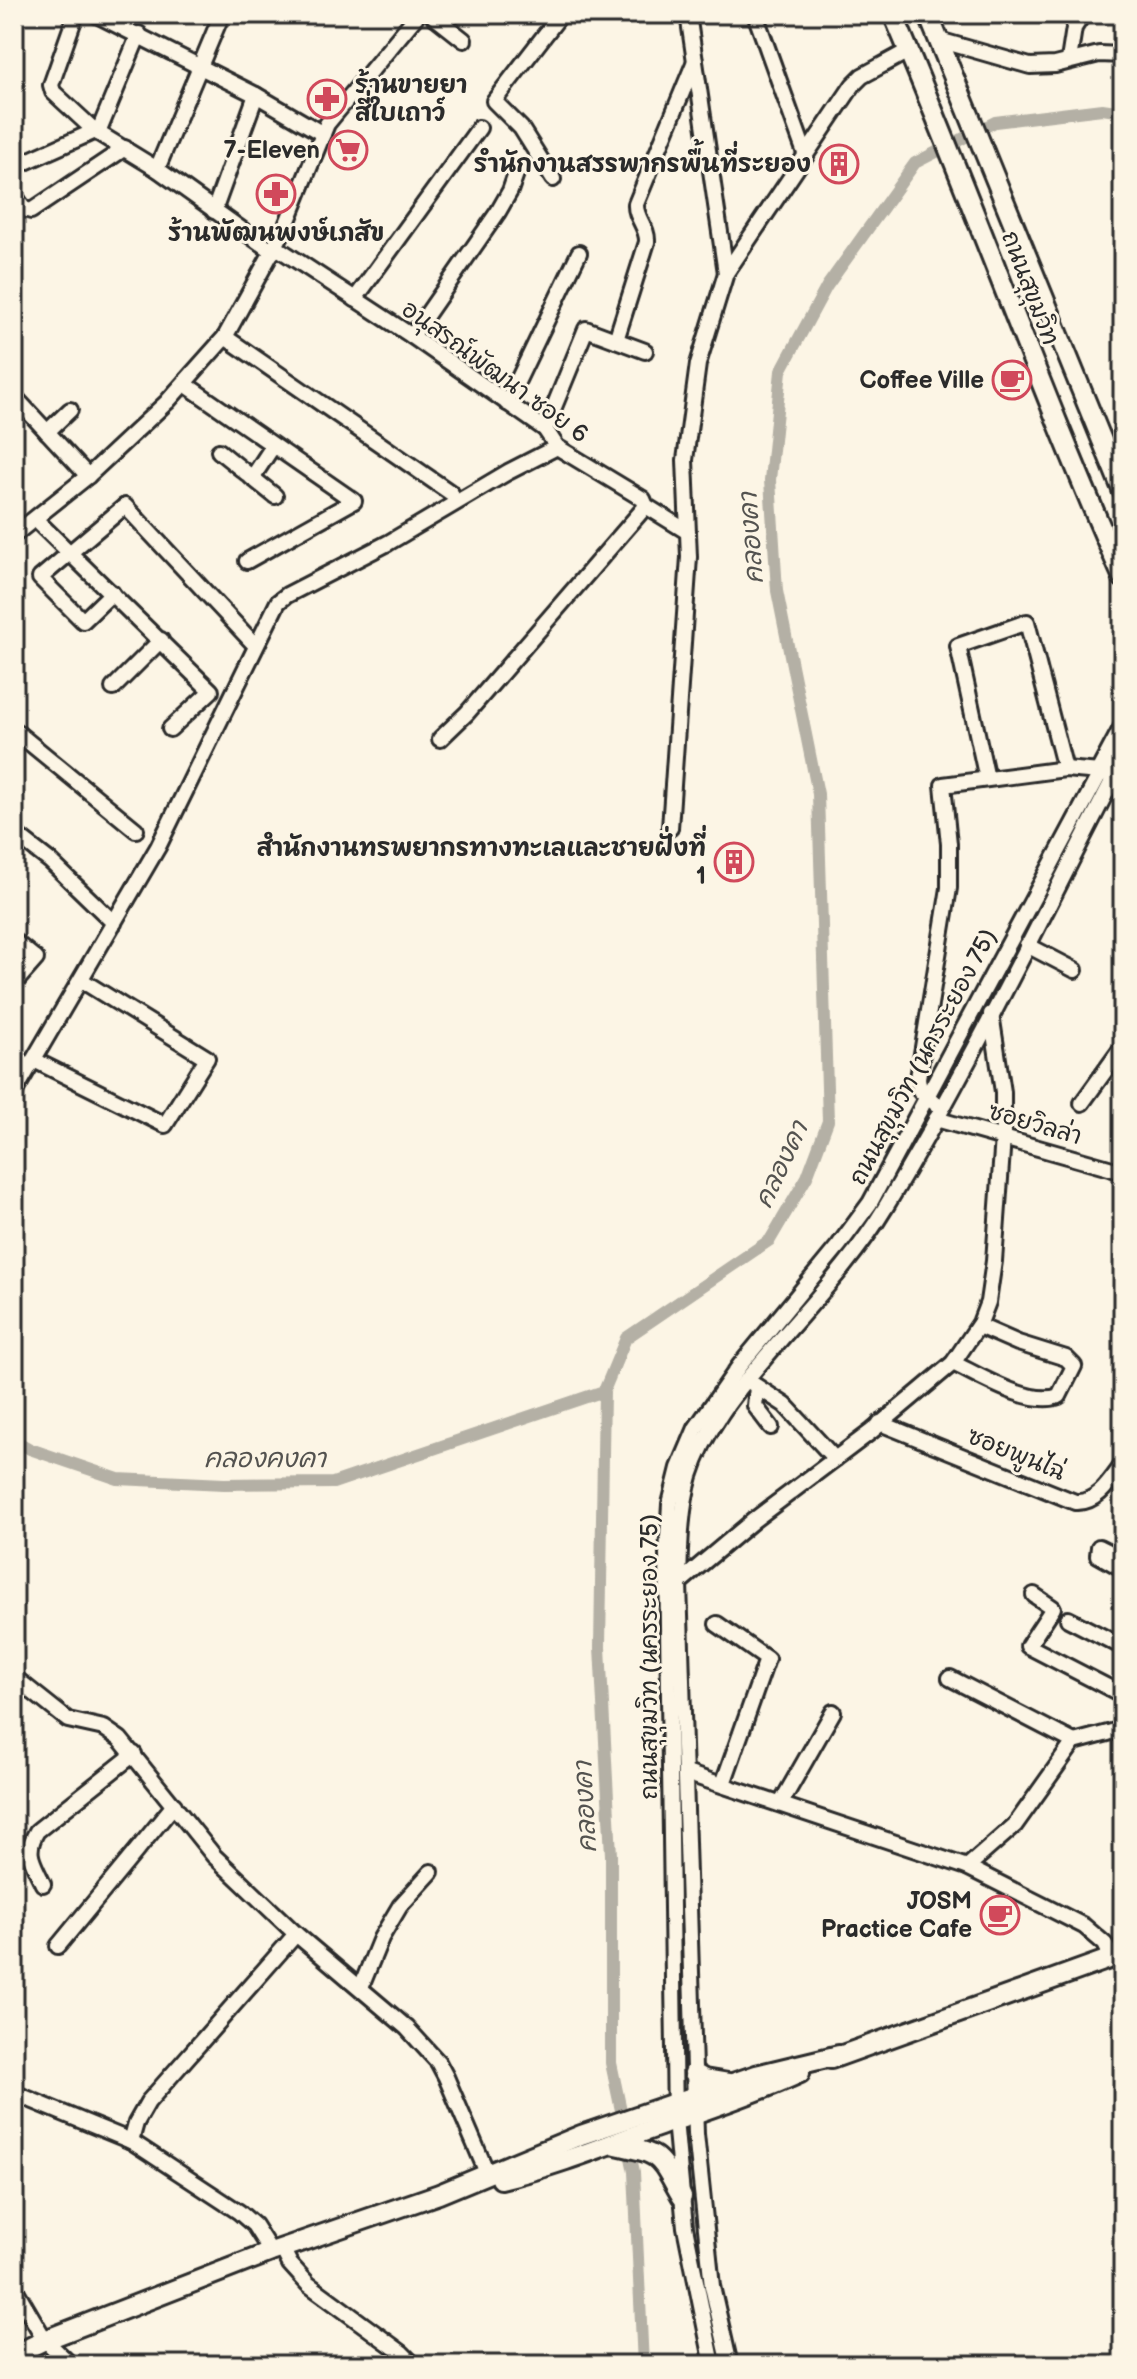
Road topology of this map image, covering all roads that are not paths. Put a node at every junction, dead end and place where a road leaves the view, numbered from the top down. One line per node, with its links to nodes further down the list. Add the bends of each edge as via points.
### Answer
1 (76, 14): 22 (street, อนุสรณ์พัฒนา ซอย 6, via 51,85)
2 (95, 14): 12 (street)
3 (222, 14): 19 (street)
4 (418, 14): 23 (street)
5 (431, 14): 13 (street)
6 (561, 14): 29 (street, via 494,101 512,117)
7 (688, 14): 18 (street)
8 (755, 14): 25 (street)
9 (893, 14): 16 (main road, ถนนสุขุมวิท)
10 (928, 14): 14 (main road, ถนนสุขุมวิท)
11 (1083, 14): 17 (street, via 1074,28)
12 (139, 34): 19 (street); 22 (street)
13 (464, 40)
14 (942, 48): 17 (street, via 1030,66); 51 (main road, ถนนสุขุมวิท)
15 (1123, 55): 17 (street)
16 (912, 59): 25 (street, via 858,80); 60 (main road, ถนนสุขุมวิท)
17 (1069, 60)
18 (695, 61): 34 (street); 38 (street, via 636,204 647,242)
19 (199, 65): 20 (street); 28 (street)
20 (256, 95): 23 (street); 31 (street)
21 (479, 128): 35 (street)
22 (97, 132): 24 (street, อนุสรณ์พัฒนา ซอย 6); 26 (street)
23 (323, 134): 32 (street)
24 (125, 148): 28 (street, อนุสรณ์พัฒนา ซอย 6); 30 (street, via 31,211)
25 (806, 156): 34 (street)
26 (14, 167)
27 (518, 168): 36 (street, via 498,212)
28 (157, 169): 31 (street, อนุสรณ์พัฒนา ซอย 6)
29 (553, 179)
30 (14, 195)
31 (214, 211): 32 (street, อนุสรณ์พัฒนา ซอย 6)
32 (274, 250): 35 (street, อนุสรณ์พัฒนา ซอย 6); 37 (street)
33 (579, 253): 42 (street)
34 (726, 273): 56 (street, via 690,410 685,460)
35 (355, 299): 36 (street, อนุสรณ์พัฒนา ซอย 6)
36 (412, 336): 42 (street, อนุสรณ์พัฒนา ซอย 6)
37 (225, 337): 40 (street); 52 (street)
38 (616, 340): 39 (street); 44 (street, via 586,329)
39 (645, 351)
40 (185, 384): 46 (street); 49 (street)
41 (14, 396): 45 (street)
42 (507, 403): 44 (street, อนุสรณ์พัฒนา ซอย 6)
43 (70, 410): 45 (street)
44 (545, 429): 47 (street, อนุสรณ์พัฒนา ซอย 6)
45 (47, 432): 49 (street)
46 (273, 446): 50 (street); 59 (street, via 354,501)
47 (557, 447): 54 (street, อนุสรณ์พัฒนา ซอย 6, via 643,499); 63 (street, via 287,595 273,609)
48 (219, 451): 50 (street)
49 (88, 476): 55 (street)
50 (252, 478): 53 (street)
51 (1123, 492)
52 (451, 493)
53 (275, 496)
54 (646, 506): 56 (street, อนุสรณ์พัฒนา ซอย 6); 68 (street)
55 (35, 519): 57 (street); 58 (street)
56 (688, 532): 74 (street)
57 (14, 535)
58 (69, 551): 61 (street); 61 (street, via 40,578 83,621); 63 (street, via 125,506)
59 (247, 561)
60 (1123, 578)
61 (112, 593): 62 (street)
62 (161, 640): 64 (street); 65 (street, via 211,691)
63 (255, 645): 77 (street, via 158,847)
64 (113, 688)
65 (170, 729)
66 (1123, 729): 72 (main road)
67 (14, 730): 75 (street)
68 (440, 739)
69 (1123, 739): 72 (street, ถนนสุขุมวิท (นครระยอง 75))
70 (1123, 760): 72 (street, ถนนสุขุมวิท (นครระยอง 75))
71 (1065, 769): 72 (street); 73 (street); 73 (street, via 1027,622 958,646)
72 (1112, 775): 79 (street, ถนนสุขุมวิท (นครระยอง 75)); 87 (street, ถนนสุขุมวิท (นครระยอง 75))
73 (987, 779): 87 (street, via 943,785 949,888 918,1078)
74 (670, 828)
75 (136, 830)
76 (14, 833): 77 (street)
77 (114, 923): 81 (street)
78 (14, 941): 82 (street, via 36,959)
79 (1027, 945): 80 (street); 83 (street, ถนนสุขุมวิท (นครระยอง 75))
80 (1075, 970)
81 (81, 980): 85 (street); 85 (street, via 207,1058 165,1125)
82 (14, 984)
83 (991, 1014): 89 (street, ถนนสุขุมวิท (นครระยอง 75)); 90 (street, via 1003,1092)
84 (1123, 1046): 88 (street)
85 (34, 1060): 86 (street)
86 (14, 1093)
87 (928, 1099): 89 (street, ซอยวิลล่า); 129 (street, ถนนสุขุมวิท (นครระยอง 75), via 870,1203 718,1393 696,1428 670,1504)
88 (1082, 1103)
89 (938, 1113): 90 (street, ซอยวิลล่า); 94 (street, ถนนสุขุมวิท (นครระยอง 75), via 883,1211)
90 (1003, 1137): 91 (street, ซอยวิลล่า); 92 (street, via 994,1261)
91 (1123, 1172)
92 (979, 1326): 93 (street); 93 (street, via 1066,1358 1074,1366 1059,1396 1048,1400 1020,1394)
93 (953, 1363): 95 (street)
94 (752, 1383): 96 (street, via 755,1406); 97 (street, via 785,1405); 101 (street, ถนนสุขุมวิท (นครระยอง 75), via 706,1436 691,1474 683,1506)
95 (880, 1423): 97 (street); 98 (street, ซอยพูนไฉ่, via 1080,1502 1096,1496)
96 (771, 1427)
97 (835, 1459): 101 (street)
98 (1123, 1465)
99 (1123, 1559): 100 (street, via 1099,1547 1098,1555)
100 (1123, 1569)
101 (679, 1583): 113 (street, ถนนสุขุมวิท (นครระยอง 75))
102 (1034, 1595): 108 (street, via 1053,1608 1028,1646)
103 (1068, 1619): 105 (street)
104 (717, 1624): 114 (street, via 767,1659)
105 (1123, 1647)
106 (14, 1677): 112 (street, via 68,1720 104,1728)
107 (950, 1678): 111 (street)
108 (1123, 1695)
109 (833, 1712): 115 (street)
110 (1123, 1729): 111 (street)
111 (1074, 1742): 117 (street, via 1015,1825)
112 (134, 1754): 116 (street); 119 (street, via 37,1831 29,1845)
113 (686, 1773): 114 (street); 125 (street, ถนนสุขุมวิท (นครระยอง 75))
114 (723, 1784): 115 (street)
115 (781, 1803): 117 (street)
116 (174, 1805): 120 (street, via 214,1856); 121 (street)
117 (967, 1867): 122 (street, via 1084,1926)
118 (431, 1872): 123 (street, via 400,1906)
119 (43, 1884)
120 (296, 1934): 123 (street); 131 (street, via 148,2102)
121 (58, 1946)
122 (1118, 1956): 124 (main road)
123 (361, 1987): 134 (street, via 438,2062)
124 (839, 2055): 126 (main road); 128 (main road, via 759,2092)
125 (694, 2073): 126 (main road); 128 (street, ถนนสุขุมวิท (นครระยอง 75))
126 (732, 2083): 128 (main road)
127 (14, 2093): 131 (street)
128 (694, 2105): 129 (main road); 144 (street, ถนนสุขุมวิท (นครระยอง 75), via 710,2273)
129 (675, 2111): 130 (main road); 136 (street, ถนนสุขุมวิท (นครระยอง 75))
130 (650, 2120): 132 (main road); 133 (main road)
131 (131, 2141): 137 (street, via 239,2212)
132 (585, 2144): 133 (main road); 134 (main road); 135 (main road, via 536,2171)
133 (612, 2144): 136 (main road, via 660,2159)
134 (488, 2175): 135 (main road)
135 (439, 2194): 137 (main road)
136 (682, 2197): 143 (street, ถนนสุขุมวิท (นครระยอง 75))
137 (276, 2250): 139 (main road); 142 (street, via 308,2284)
138 (14, 2287): 139 (street)
139 (45, 2340): 140 (main road); 141 (street)
140 (14, 2355)
141 (71, 2365)
142 (414, 2365)
143 (713, 2365)
144 (730, 2365)

